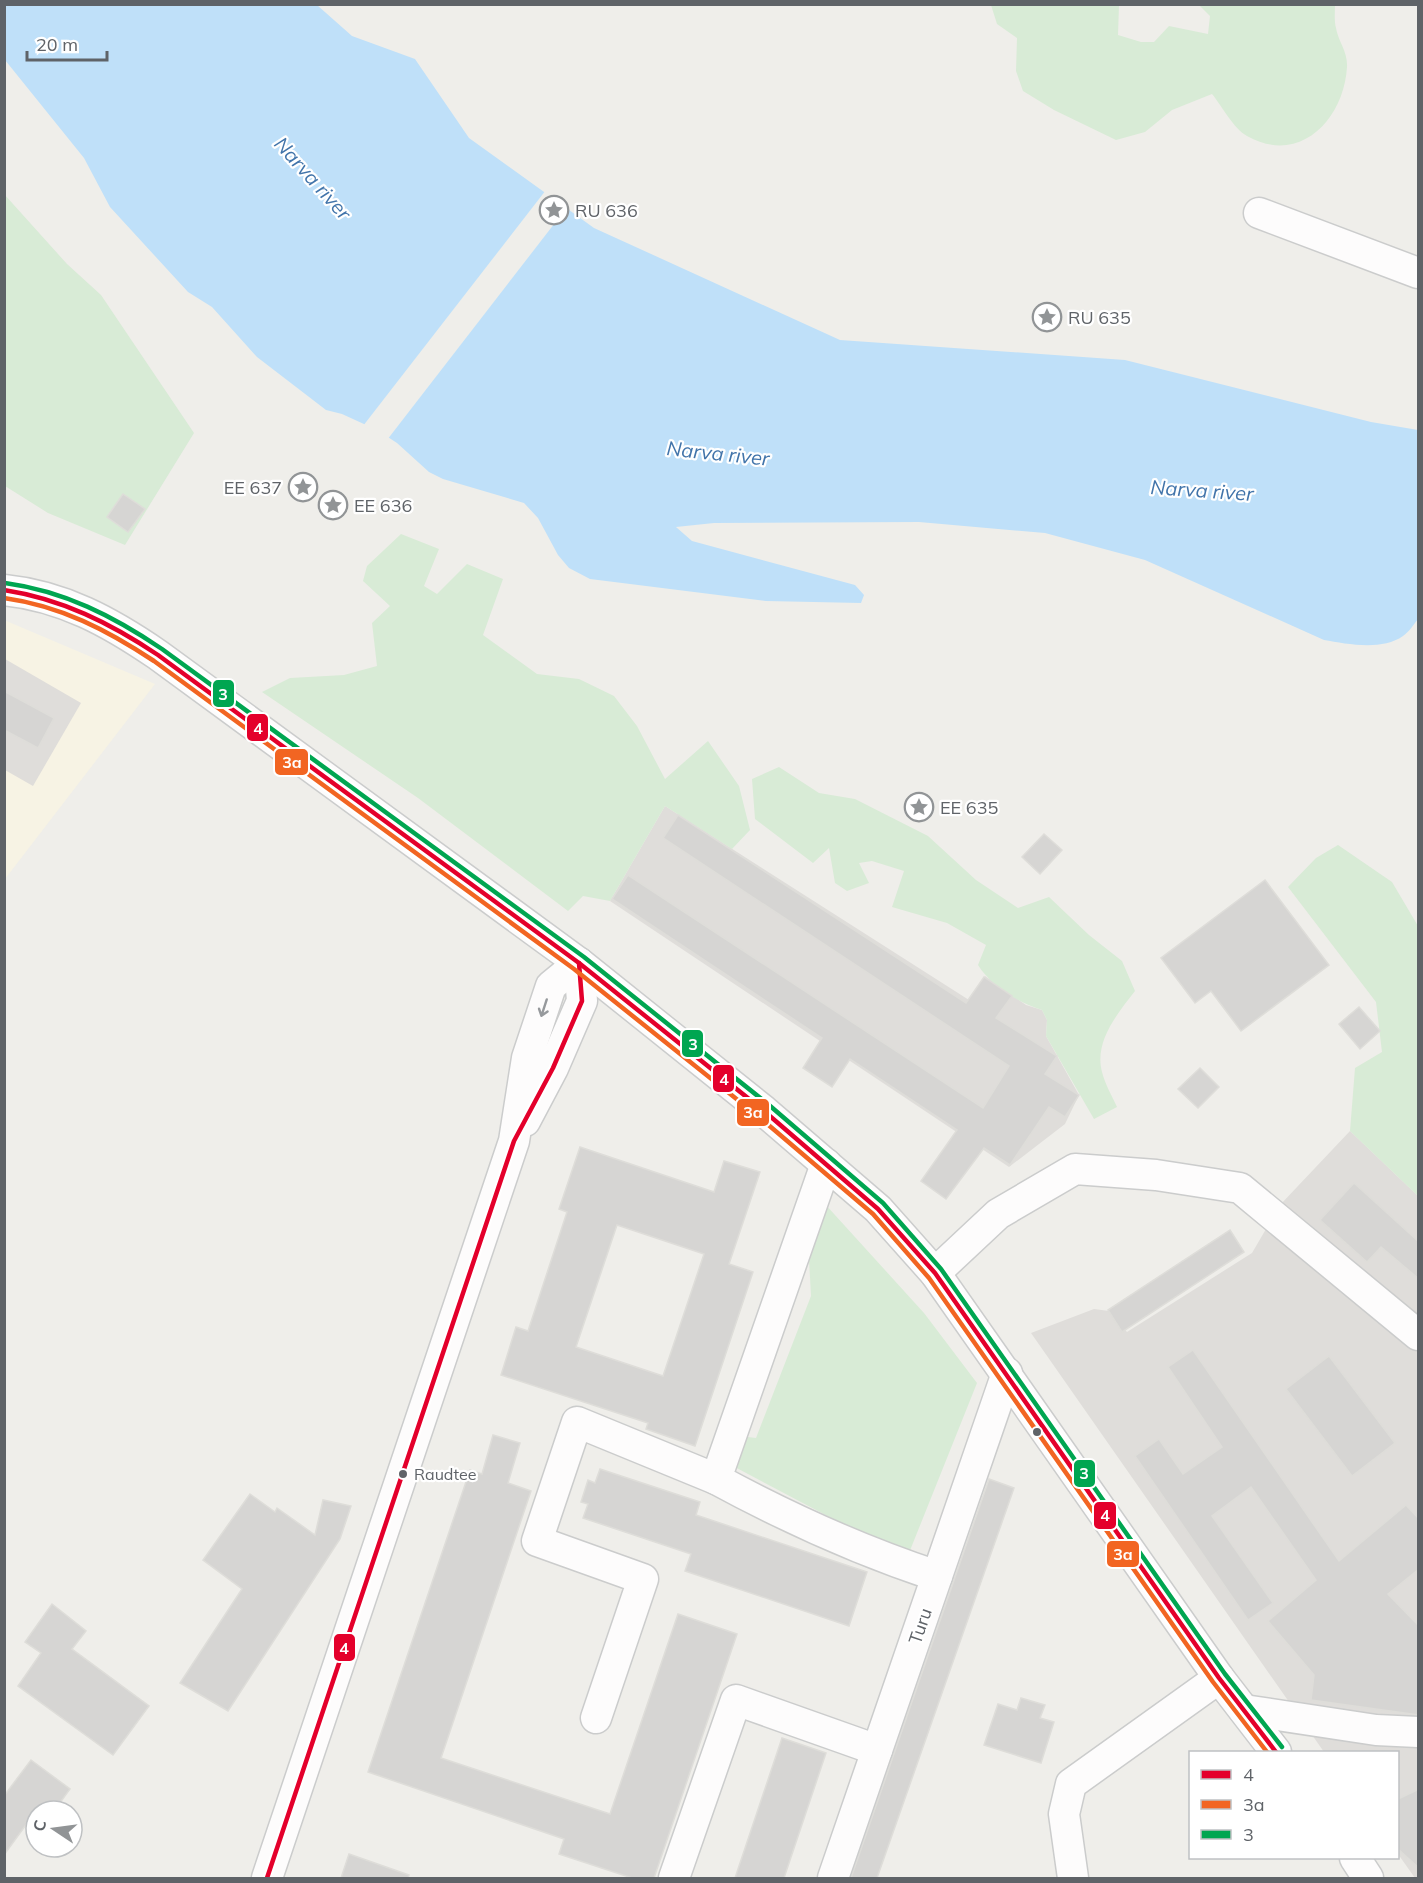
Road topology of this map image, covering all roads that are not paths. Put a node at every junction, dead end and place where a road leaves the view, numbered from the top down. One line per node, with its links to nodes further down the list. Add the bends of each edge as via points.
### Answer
1 (1259, 213): 2 (street)
2 (1419, 273)
3 (4, 590): 4 (street, via 62,602 122,630)
4 (579, 963): 5 (street); 18 (street, via 551,986 527,1058 514,1141)
5 (826, 1164): 6 (street, via 878,1209); 9 (street)
6 (935, 1273): 7 (street, via 998,1215 1075,1169 1156,1175 1240,1188); 8 (street)
7 (1419, 1335)
8 (1007, 1373): 10 (street, Turu); 11 (street)
9 (716, 1479): 10 (street, via 886,1559); 13 (street, via 577,1422 537,1541 643,1579)
10 (937, 1576): 15 (street, Turu)
11 (1219, 1678): 12 (street); 21 (street, via 1071,1784 1064,1814)
12 (1244, 1710): 14 (street, via 1376,1730); 16 (street)
13 (596, 1718)
14 (1419, 1732)
15 (877, 1750): 19 (street, via 736,1700); 20 (street, Turu)
16 (1275, 1751)
17 (1356, 1859): 22 (street)
18 (267, 1878)
19 (674, 1878)
20 (833, 1878)
21 (1073, 1878)
22 (1368, 1878)

